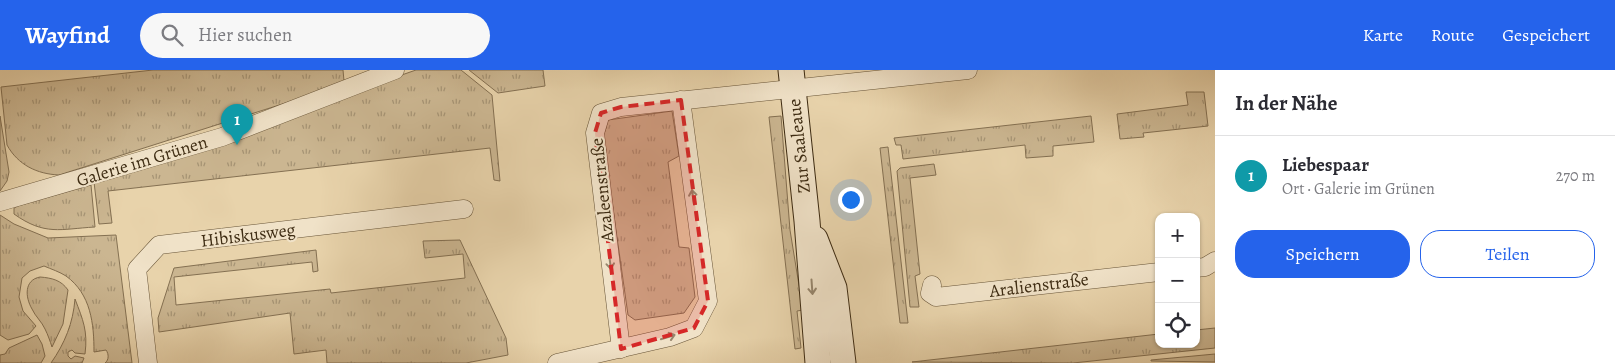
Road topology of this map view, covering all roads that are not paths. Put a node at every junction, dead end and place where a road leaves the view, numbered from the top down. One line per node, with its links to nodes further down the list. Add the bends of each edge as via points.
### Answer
1 (395, 70): 6 (street, Galerie im Grünen, via 222,137)
2 (968, 70): 3 (street, Azaleenstraße)
3 (865, 76): 4 (street, Azaleenstraße)
4 (792, 79): 5 (street, Azaleenstraße); 8 (street, Zur Saaleaue)
5 (681, 100): 13 (street, one-way to 5, via 694,328 708,301); 13 (street, Azaleenstraße, one-way to 13, via 621,107 601,114 595,133)
6 (0, 202)
7 (464, 209): 14 (street, Hibiskusweg, via 159,245 137,269)
8 (806, 221): 16 (street, Zur Saaleaue, one-way to 16); 17 (street, Zur Saaleaue, via 823,255 834,288)
9 (1215, 260): 10 (street)
10 (1200, 268)
11 (1155, 272): 12 (street, Aralienstraße, via 936,297 930,293)
12 (932, 285)
13 (621, 349): 15 (street)
14 (148, 363)
15 (557, 363)
16 (818, 363)
17 (844, 363)

